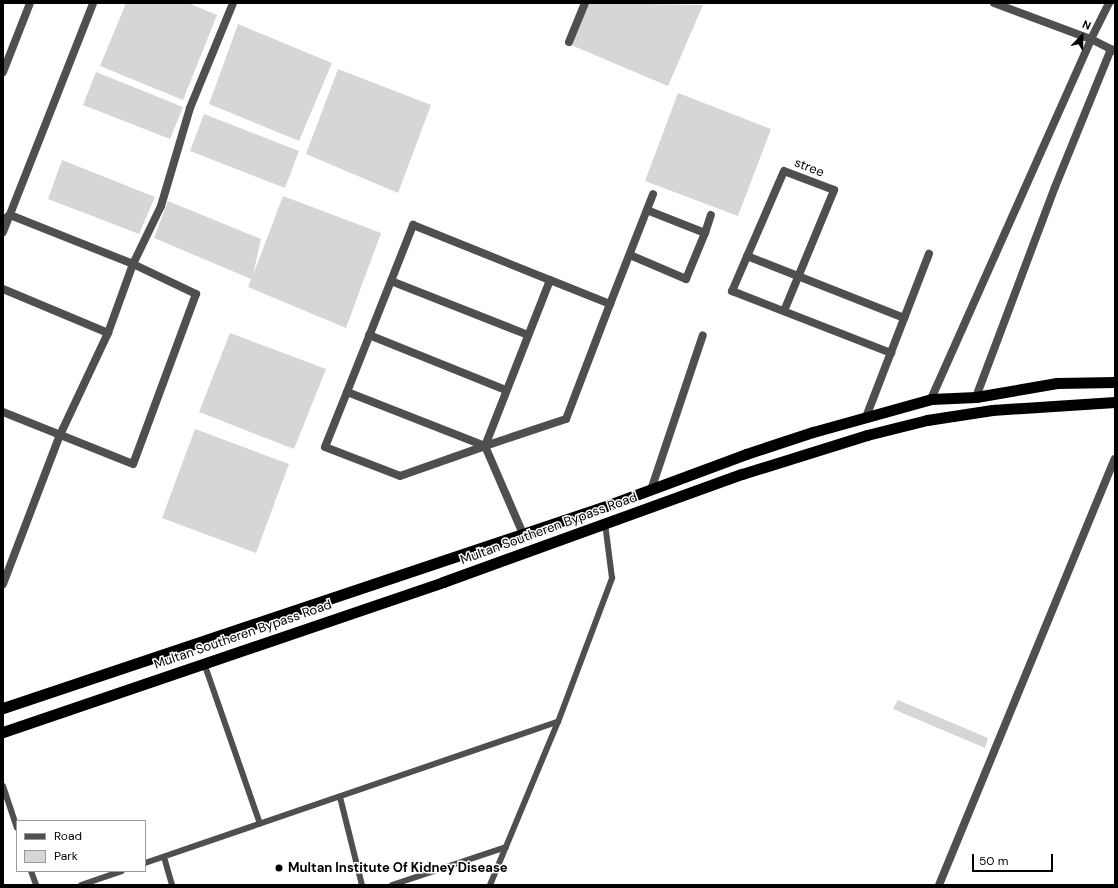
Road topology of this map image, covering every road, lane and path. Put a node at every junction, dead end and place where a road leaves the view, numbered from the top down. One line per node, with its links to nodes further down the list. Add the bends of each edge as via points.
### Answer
1 (30, 3): 10 (street)
2 (93, 3): 14 (street)
3 (233, 3): 20 (street, via 190,108 161,206)
4 (585, 3): 8 (street)
5 (994, 3): 7 (street)
6 (1109, 3): 7 (street)
7 (1091, 39): 9 (street); 37 (street)
8 (569, 42)
9 (1113, 50): 36 (street, via 1054,188)
10 (3, 72)
11 (653, 194): 12 (street)
12 (647, 210): 16 (street); 18 (street)
13 (711, 215): 16 (street)
14 (6, 217): 15 (street); 20 (street)
15 (3, 232)
16 (705, 233): 18 (street, via 686,279)
17 (929, 254): 27 (street)
18 (630, 255): 25 (street)
19 (747, 256): 21 (street); 21 (street, stree, via 784,171 834,190); 26 (street, stree, via 732,291)
20 (133, 264): 28 (street); 41 (street, via 196,294 133,464)
21 (798, 278): 26 (street, stree); 27 (street)
22 (550, 280): 23 (street, via 413,225); 25 (street); 30 (street)
23 (391, 281): 29 (street); 30 (street)
24 (3, 289): 28 (street)
25 (610, 304): 42 (street, via 566,419)
26 (784, 311): 32 (street, stree)
27 (904, 318): 32 (street)
28 (108, 333): 41 (street)
29 (369, 335): 34 (street); 35 (street)
30 (528, 335): 34 (street)
31 (702, 335): 44 (street)
32 (891, 352): 40 (street)
33 (1115, 382): 36 (highway, Multan Southeren Bypass Road, via 1057,384)
34 (506, 390): 42 (street)
35 (347, 392): 42 (street); 42 (street, via 325,447 400,476)
36 (976, 397): 37 (highway, Multan Southeren Bypass Road)
37 (931, 399): 40 (highway, Multan Southeren Bypass Road)
38 (1115, 402): 45 (highway, Multan Southeren Bypass Road, via 992,410 927,420 867,435 742,474)
39 (3, 412): 41 (street)
40 (866, 417): 44 (highway, Multan Southeren Bypass Road, via 746,454)
41 (60, 435): 47 (street)
42 (484, 446): 46 (street)
43 (1115, 458): 67 (street)
44 (651, 490): 46 (highway, Multan Southeren Bypass Road)
45 (605, 523): 48 (highway, Multan Southeren Bypass Road); 50 (lane, via 612,578)
46 (523, 534): 49 (highway, Multan Southeren Bypass Road)
47 (3, 584)
48 (204, 663): 51 (highway, Multan Southeren Bypass Road); 54 (lane)
49 (3, 708)
50 (558, 722): 53 (lane); 56 (lane)
51 (3, 732)
52 (3, 786): 55 (lane)
53 (340, 797): 54 (lane); 64 (lane)
54 (260, 824): 57 (lane)
55 (16, 825)
56 (506, 847): 65 (lane); 66 (lane)
57 (164, 856): 58 (lane); 63 (lane)
58 (146, 863)
59 (31, 872): 61 (lane)
60 (119, 872): 62 (lane)
61 (36, 885)
62 (81, 885)
63 (172, 885)
64 (362, 885)
65 (392, 885)
66 (490, 885)
67 (939, 885)

